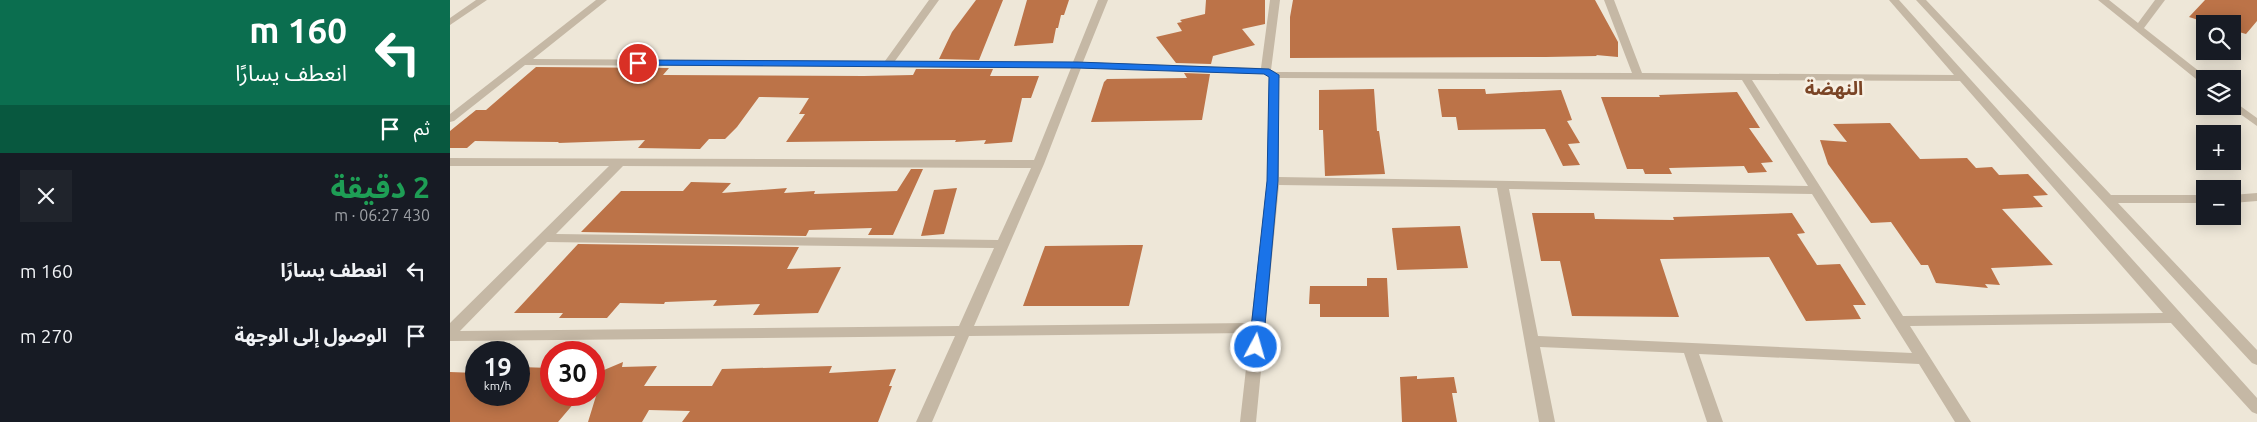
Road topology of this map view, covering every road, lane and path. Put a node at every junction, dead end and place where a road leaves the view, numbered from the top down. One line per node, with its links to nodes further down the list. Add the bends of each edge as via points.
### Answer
1 (482, 0): 11 (street)
2 (602, 0): 13 (street)
3 (934, 0): 14 (street)
4 (1103, 0): 15 (street)
5 (1275, 0): 16 (street)
6 (1609, 0): 18 (street)
7 (1894, 0): 20 (street)
8 (1922, 0): 32 (street)
9 (2103, 0): 12 (street)
10 (2160, 0): 12 (street)
11 (450, 22)
12 (2138, 28): 17 (street)
13 (523, 62): 14 (street); 22 (street)
14 (888, 64): 15 (street)
15 (1077, 65): 16 (street); 26 (street)
16 (1270, 73): 18 (street); 27 (street)
17 (2196, 74)
18 (1638, 76): 19 (street)
19 (1745, 77): 20 (street); 29 (street)
20 (1961, 78): 36 (street)
21 (2241, 110): 23 (street)
22 (450, 119)
23 (2257, 123)
24 (450, 162): 25 (street)
25 (619, 163): 26 (street); 34 (street)
26 (1038, 164): 35 (street)
27 (1272, 181): 28 (street); 38 (street)
28 (1502, 185): 29 (street); 42 (street)
29 (1817, 190): 37 (street)
30 (2257, 197): 31 (street)
31 (2241, 198)
32 (2106, 199): 33 (street); 45 (street)
33 (2196, 199)
34 (544, 238): 35 (street); 39 (street)
35 (1002, 244): 40 (street)
36 (2175, 318): 37 (street); 46 (street)
37 (1899, 321): 44 (street)
38 (1258, 328): 40 (street); 48 (street)
39 (450, 332)
40 (963, 332): 41 (street); 47 (street)
41 (450, 336)
42 (1532, 341): 43 (street); 49 (street)
43 (1690, 348): 44 (street); 50 (street)
44 (1924, 359): 51 (street)
45 (2257, 359)
46 (2257, 408)
47 (924, 422)
48 (1248, 422)
49 (1547, 422)
50 (1715, 422)
51 (1964, 422)

